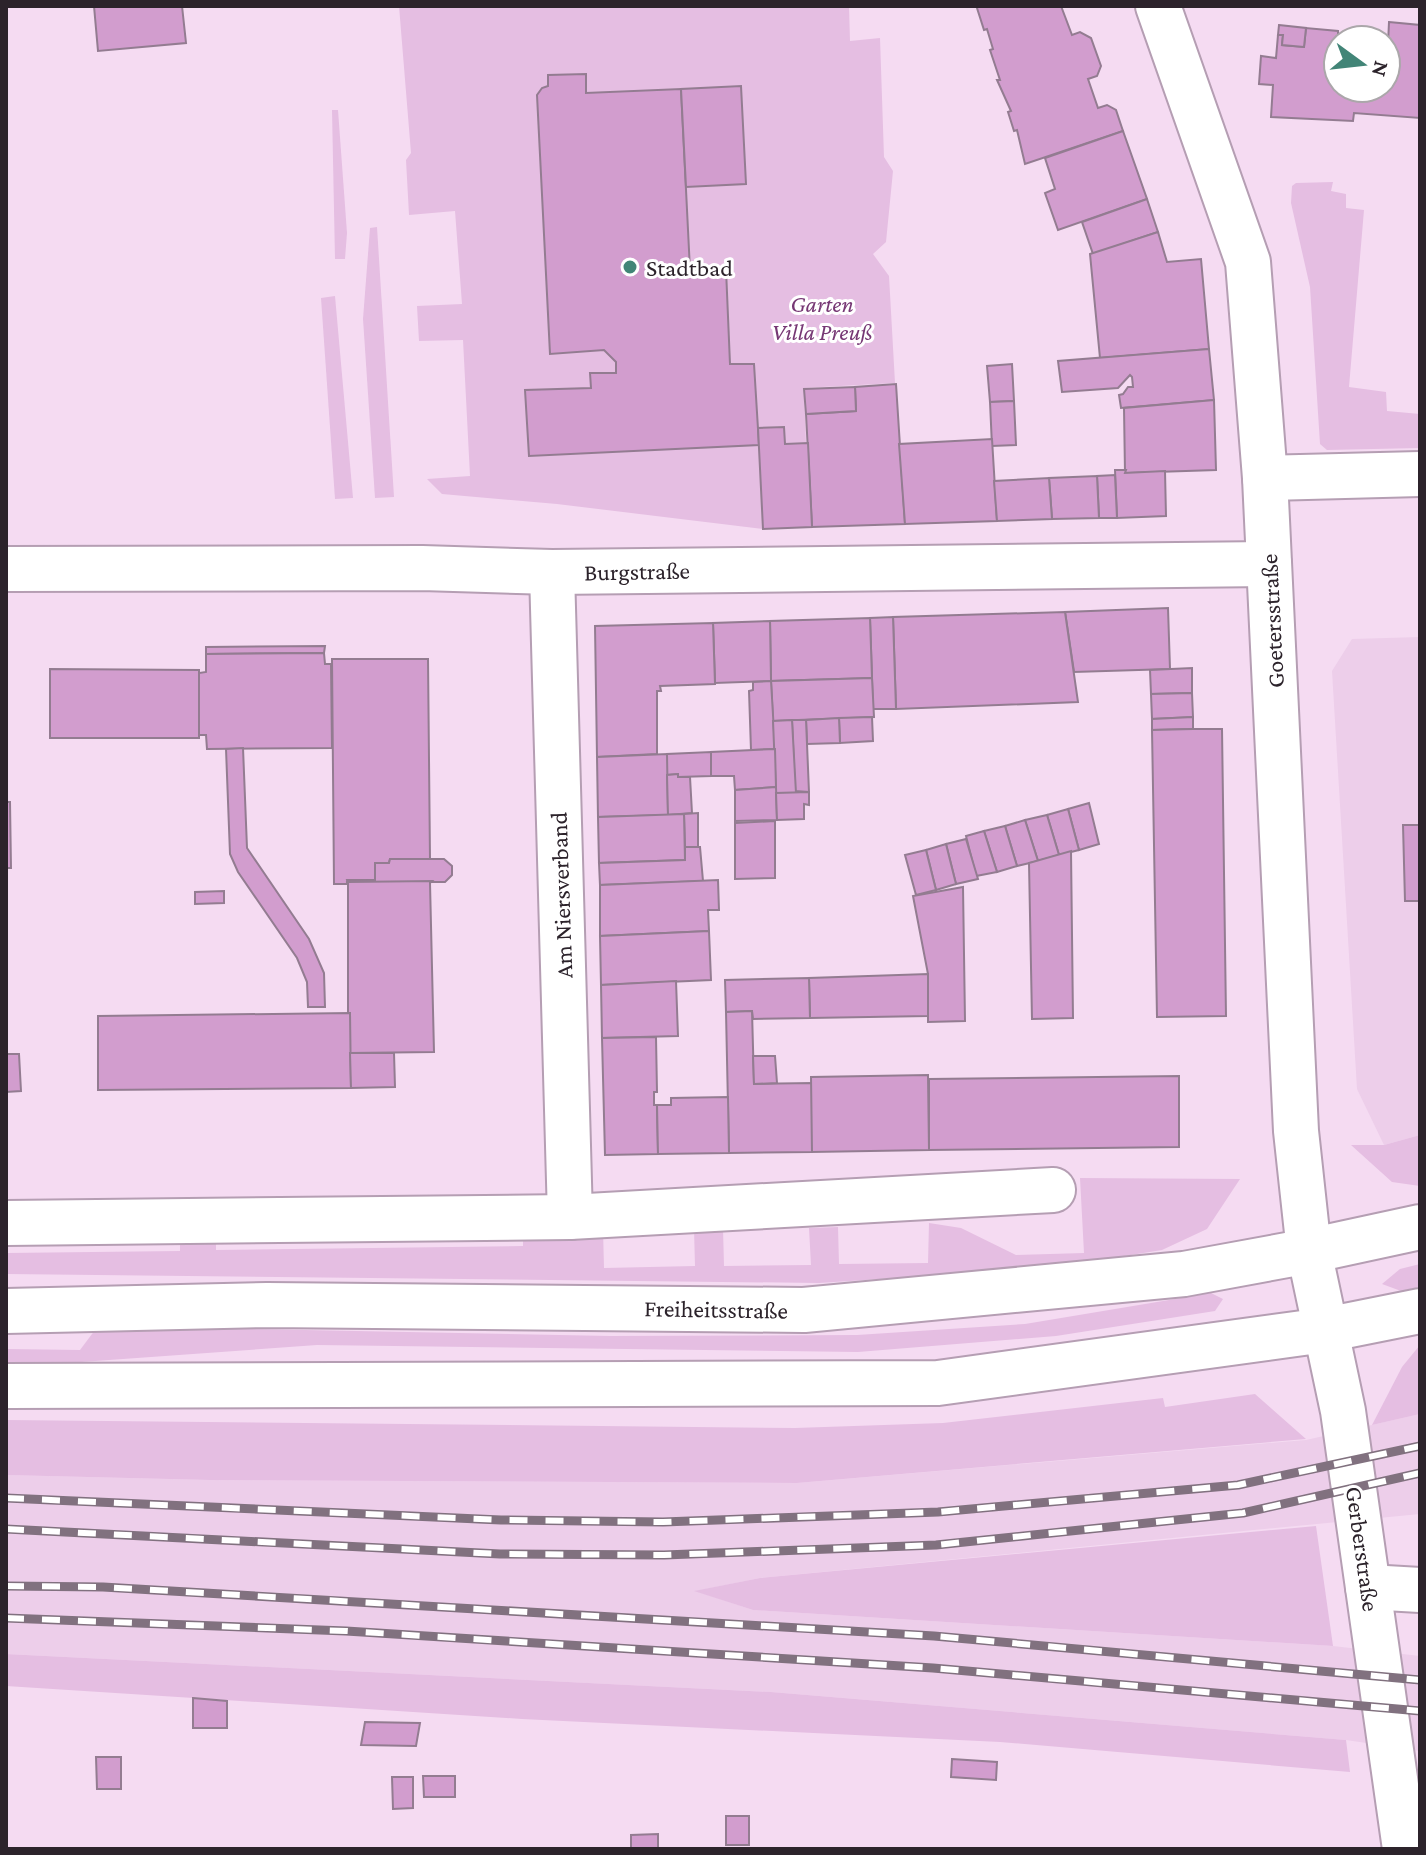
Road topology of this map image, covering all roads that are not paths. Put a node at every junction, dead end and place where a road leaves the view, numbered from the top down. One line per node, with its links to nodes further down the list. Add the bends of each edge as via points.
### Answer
1 (1158, 6): 3 (street, Goetersstraße, via 1248,262)
2 (1420, 474): 3 (street)
3 (1265, 478): 4 (street, Goetersstraße)
4 (1269, 564): 6 (street, Burgstraße); 11 (street, Goetersstraße, via 1296,1131)
5 (6, 569): 6 (street, Burgstraße)
6 (552, 572): 8 (street, Am Niersverband)
7 (1053, 1190): 8 (street)
8 (570, 1217): 9 (street)
9 (6, 1223)
10 (1420, 1227): 11 (street, Freiheitsstraße)
11 (1309, 1251): 12 (street, Freiheitsstraße, via 1184,1274 804,1310 267,1305); 14 (street, Gerberstraße)
12 (6, 1311)
13 (1420, 1311): 14 (street)
14 (1325, 1330): 15 (street, via 938,1383); 16 (street, Gerberstraße, via 1343,1411)
15 (6, 1386)
16 (1368, 1587): 17 (street); 18 (street, Gerberstraße)
17 (1420, 1590)
18 (1405, 1849)

